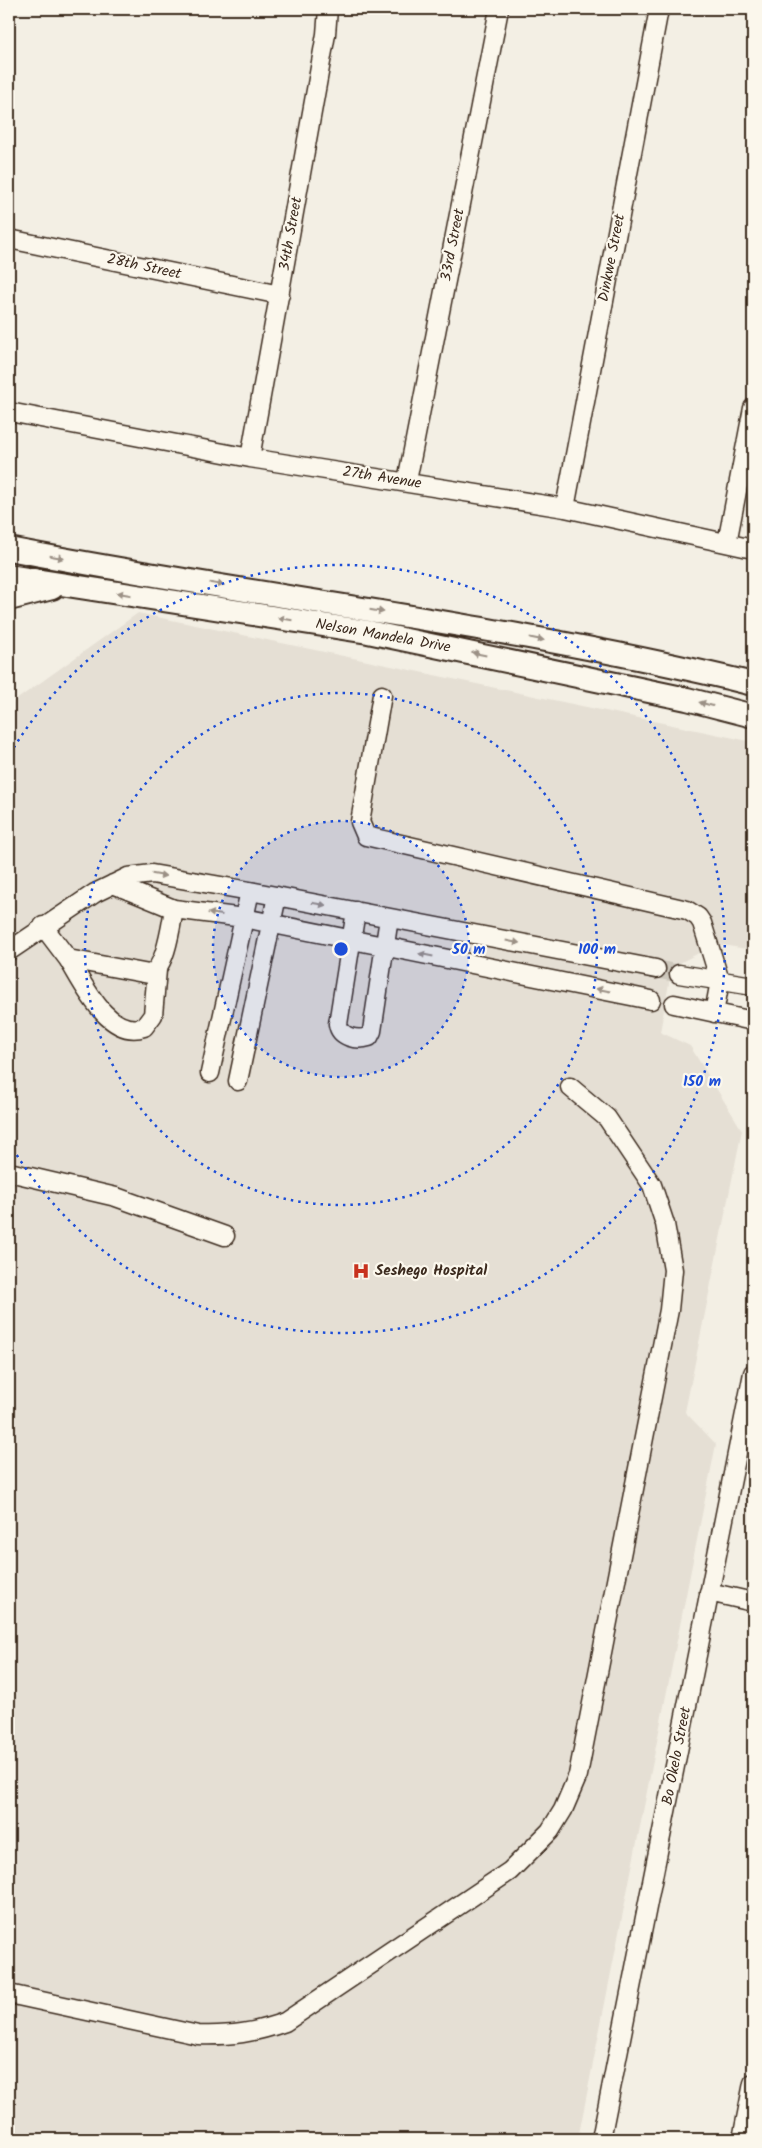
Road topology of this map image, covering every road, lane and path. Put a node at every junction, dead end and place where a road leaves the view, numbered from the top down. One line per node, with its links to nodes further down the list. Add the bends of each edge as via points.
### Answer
1 (328, 9): 5 (street, 34th Street)
2 (499, 9): 9 (street, 33rd Street)
3 (659, 9): 10 (street, Dinkwe Street)
4 (9, 240): 5 (street, 28th Street)
5 (280, 295): 8 (street, 34th Street)
6 (753, 408): 11 (street)
7 (9, 412): 8 (street, 27th Avenue)
8 (250, 458): 9 (street, 27th Avenue)
9 (407, 481): 10 (street, 27th Avenue)
10 (565, 508): 11 (street, 27th Avenue)
11 (727, 543): 13 (street, 27th Avenue)
12 (9, 549): 17 (main road, Nelson Mandela Drive, one-way to 17, via 477,627)
13 (753, 549)
14 (9, 576): 15 (main road, Nelson Mandela Drive)
15 (66, 585): 16 (main road); 19 (main road, Nelson Mandela Drive, one-way to 15, via 687,698 377,634)
16 (9, 598)
17 (753, 684)
18 (382, 695): 36 (street, via 360,822 366,836 687,910 698,916 702,923)
19 (753, 716)
20 (113, 884): 21 (street, one-way to 21, via 134,875 152,874); 23 (street); 28 (street)
21 (250, 891): 22 (street); 25 (street)
22 (277, 896): 24 (street, one-way to 24); 27 (street)
23 (174, 909): 25 (street, one-way to 23); 34 (street, via 163,959)
24 (356, 911): 26 (street); 29 (street)
25 (244, 918): 27 (street); 42 (street)
26 (389, 918): 30 (street); 33 (street, one-way to 33)
27 (271, 923): 29 (street); 43 (street)
28 (43, 926): 31 (street); 32 (street)
29 (352, 940): 30 (street); 30 (street, via 338,1024 344,1036 369,1037)
30 (384, 946): 38 (street, one-way to 30)
31 (9, 951)
32 (68, 958): 34 (street, via 143,974); 34 (street, via 99,1008 109,1018 130,1028 144,1026 153,1016)
33 (656, 969)
34 (157, 970)
35 (679, 974): 36 (street)
36 (720, 981): 37 (street); 40 (street)
37 (753, 986)
38 (650, 1000)
39 (674, 1004): 40 (street)
40 (714, 1013): 41 (street)
41 (753, 1021)
42 (210, 1073)
43 (238, 1081)
44 (570, 1087): 50 (street, via 607,1118 652,1185 665,1224 673,1270 578,1775 564,1810 550,1831 510,1871 285,2022 258,2032 198,2035)
45 (9, 1172): 46 (street, via 116,1197)
46 (225, 1236)
47 (753, 1373): 48 (street, Bo Okelo Street)
48 (710, 1592): 49 (street); 52 (street, Bo Okelo Street)
49 (753, 1602)
50 (9, 1994)
51 (753, 2083): 53 (street)
52 (601, 2139)
53 (742, 2139)

